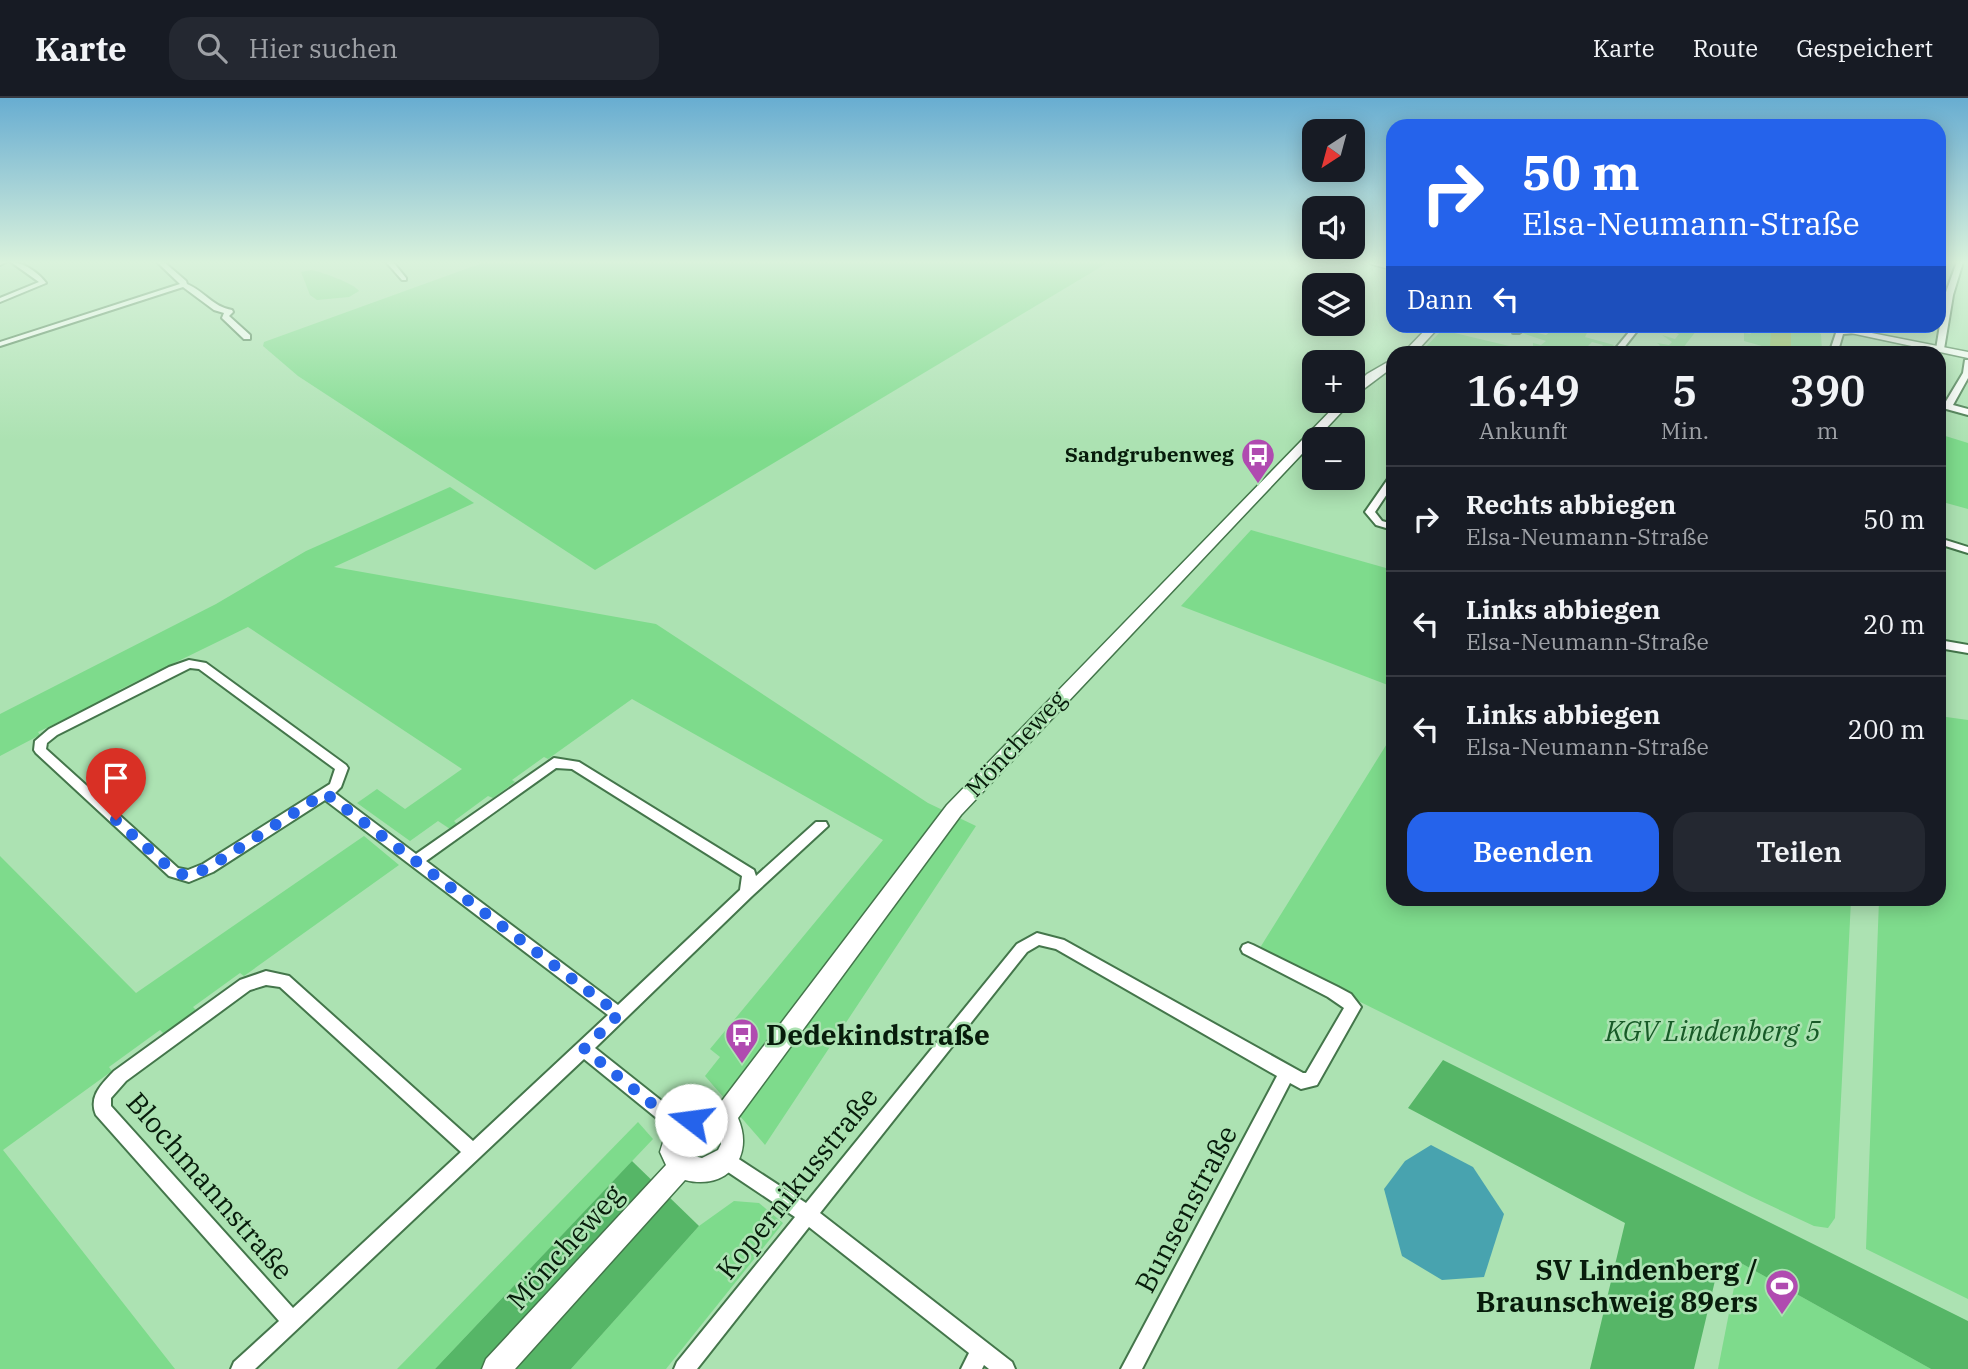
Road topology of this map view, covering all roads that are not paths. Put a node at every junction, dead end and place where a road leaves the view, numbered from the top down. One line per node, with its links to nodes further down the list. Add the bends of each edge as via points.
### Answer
1 (70, 321): 6 (street)
2 (231, 321): 5 (street)
3 (1428, 333): 7 (main road)
4 (1863, 333): 8 (main road)
5 (247, 337)
6 (0, 344)
7 (1415, 346)
8 (1926, 346)
9 (1946, 350): 10 (main road)
10 (1968, 355)
11 (1968, 362): 14 (street, via 1967,373)
12 (1386, 367): 13 (main road)
13 (1365, 382)
14 (1946, 402)
15 (1946, 406): 16 (street)
16 (1968, 412)
17 (1334, 413): 32 (main road, Möncheweg, via 954,810)
18 (1386, 488): 19 (street, via 1370,512)
19 (1386, 524)
20 (1946, 543): 21 (street)
21 (1968, 550)
22 (1946, 645): 23 (street)
23 (1968, 649)
24 (325, 793): 24 (street, via 189,876 174,872 40,751 41,741 189,664 202,666 342,768 335,787); 26 (street)
25 (821, 826): 27 (street, Blochmannstraße)
26 (416, 861): 27 (street, via 554,763 575,765 749,874); 29 (street)
27 (747, 892): 29 (street, Blochmannstraße)
28 (1248, 948): 31 (street, via 1346,999 1353,1007 1311,1080)
29 (619, 1014): 30 (street, Blochmannstraße)
30 (584, 1049): 33 (street); 34 (street, Blochmannstraße)
31 (1287, 1073): 37 (street, Kopernikusstraße, via 1059,944 1037,939 1022,948); 45 (street, Bunsenstraße)
32 (723, 1119): 33 (main road, via 702,1116); 35 (main road, via 733,1142)
33 (681, 1127): 36 (main road, via 673,1149)
34 (473, 1153): 38 (street, Blochmannstraße); 38 (street, Blochmannstraße, via 284,981 266,978 245,985 120,1076 103,1095 102,1109)
35 (725, 1160): 36 (main road, via 703,1172); 37 (street)
36 (681, 1167): 41 (main road, Möncheweg)
37 (807, 1214): 39 (street); 42 (street, Kopernikusstraße)
38 (292, 1321): 40 (street, Blochmannstraße)
39 (982, 1351): 43 (street); 44 (street)
40 (241, 1369)
41 (496, 1369)
42 (684, 1369)
43 (971, 1369)
44 (1005, 1369)
45 (1131, 1369)

